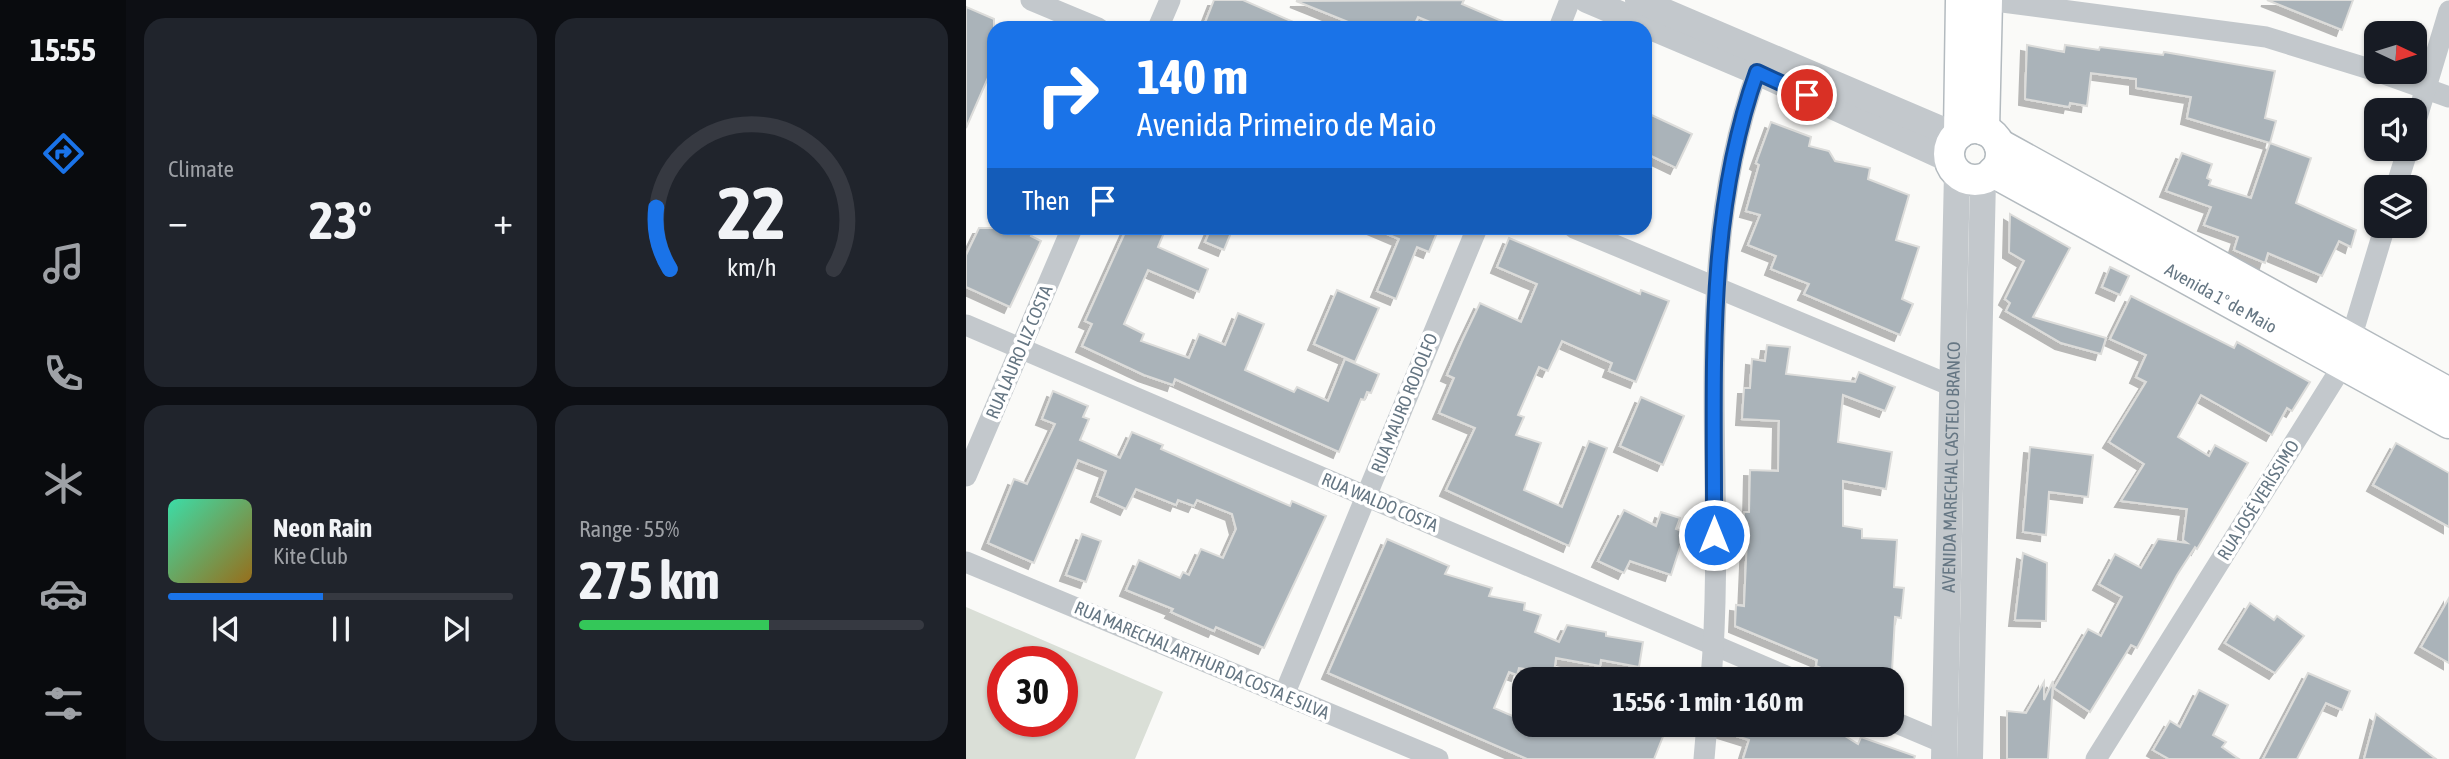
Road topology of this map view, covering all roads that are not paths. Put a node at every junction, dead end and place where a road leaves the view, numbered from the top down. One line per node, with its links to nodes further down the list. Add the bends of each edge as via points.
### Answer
1 (1031, 0): 9 (street)
2 (1170, 0): 10 (street)
3 (1570, 0): 11 (street)
4 (1587, 0): 12 (street)
5 (1638, 0): 20 (street, Avenida 1º de Maio)
6 (1961, 0): 20 (main road, AVENIDA MARECHAL CASTELO BRANCO)
7 (1987, 0): 14 (street, via 2266,37); 20 (main road, AVENIDA MARECHAL CASTELO BRANCO)
8 (2449, 11): 17 (street)
9 (1081, 21)
10 (1161, 21)
11 (1562, 21)
12 (1637, 21)
13 (1652, 28): 15 (street)
14 (2364, 67)
15 (1757, 72): 20 (street); 25 (street, via 1733,153)
16 (2415, 84): 17 (street)
17 (2426, 88): 18 (street); 19 (street)
18 (2449, 97)
19 (2423, 98)
20 (1973, 154): 28 (main road, Avenida 1º de Maio); 29 (street, AVENIDA MARECHAL CASTELO BRANCO); 45 (street, AVENIDA MARECHAL CASTELO BRANCO)
21 (1069, 235): 27 (street, RUA LAURO LIZ COSTA)
22 (1474, 235): 33 (street, RUA MAURO RODOLFO)
23 (1591, 235): 25 (street)
24 (2381, 238): 28 (street, RUA JOSÉ VERÍSSIMO)
25 (1716, 287): 29 (street); 35 (street)
26 (966, 325): 27 (street, RUA WALDO COSTA)
27 (1021, 348): 32 (street, RUA LAURO LIZ COSTA); 33 (street, RUA WALDO COSTA)
28 (2347, 352): 30 (main road, Avenida 1º de Maio); 31 (main road, Avenida 1º de Maio); 46 (street, RUA JOSÉ VERÍSSIMO)
29 (1952, 386): 41 (street, AVENIDA MARECHAL CASTELO BRANCO)
30 (2449, 393)
31 (2449, 423)
32 (966, 476)
33 (1366, 496): 35 (street, RUA WALDO COSTA); 38 (street, RUA MAURO RODOLFO)
34 (966, 562): 38 (street, RUA MARECHAL ARTHUR DA COSTA E SILVA)
35 (1713, 645): 36 (street); 37 (street, RUA WALDO COSTA)
36 (1711, 667)
37 (1765, 667)
38 (1284, 695): 42 (street, RUA MARECHAL ARTHUR DA COSTA E SILVA)
39 (1904, 728): 41 (street)
40 (1706, 737): 44 (street)
41 (1944, 751)
42 (1401, 752): 43 (street, RUA MARECHAL ARTHUR DA COSTA E SILVA)
43 (1438, 759)
44 (1704, 759)
45 (1970, 759)
46 (2096, 759)

